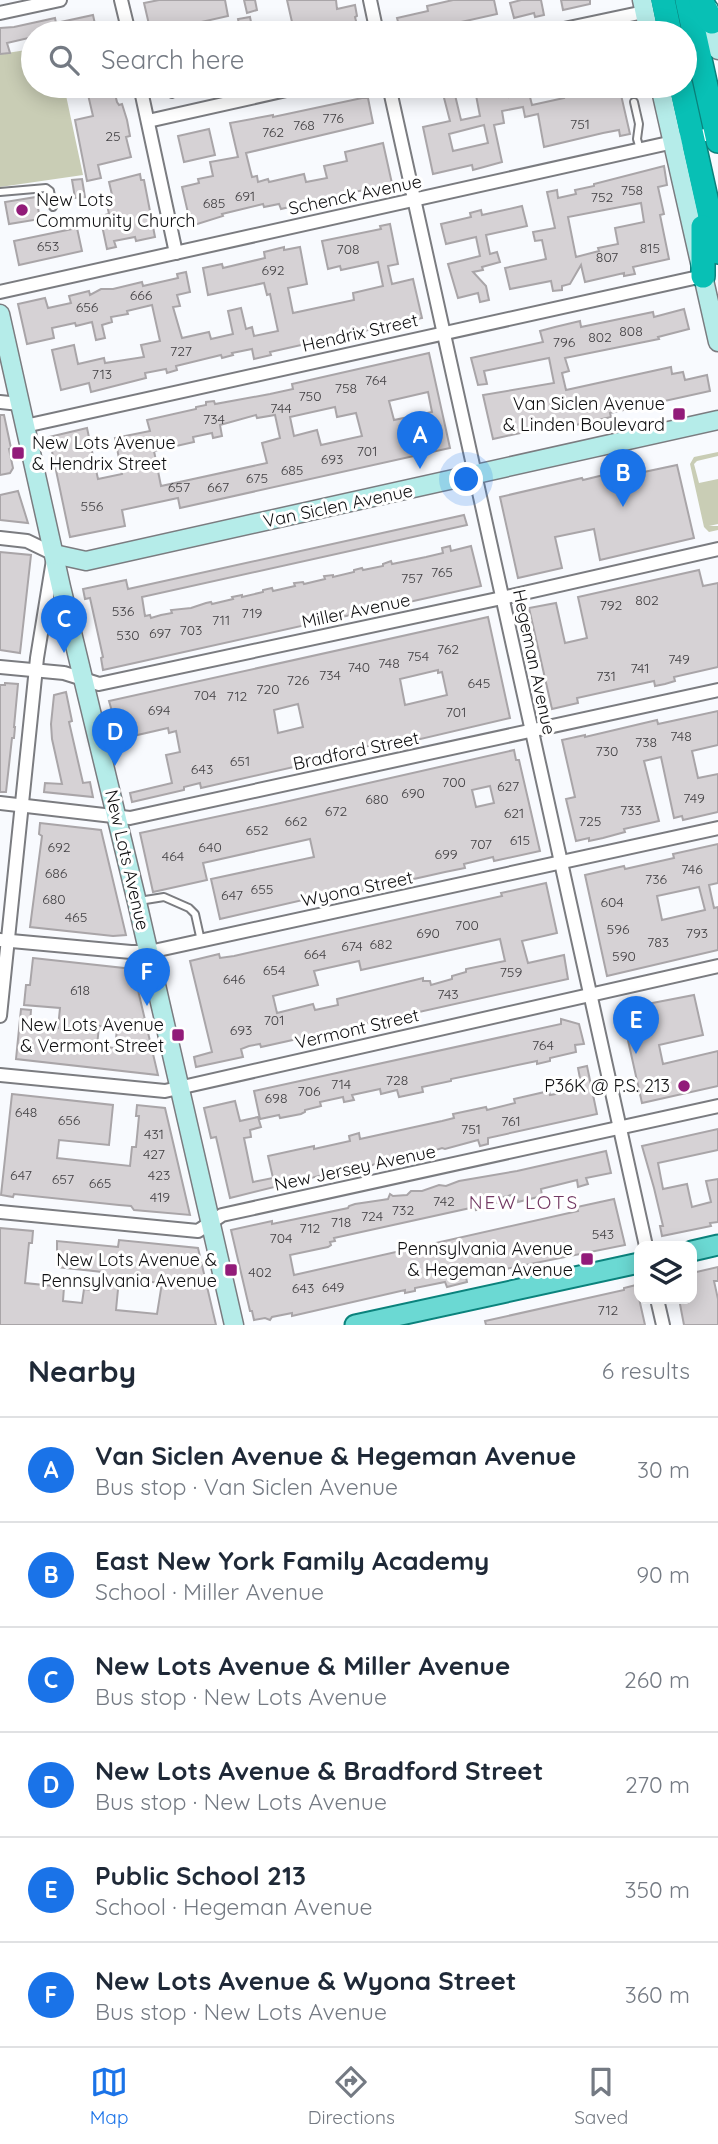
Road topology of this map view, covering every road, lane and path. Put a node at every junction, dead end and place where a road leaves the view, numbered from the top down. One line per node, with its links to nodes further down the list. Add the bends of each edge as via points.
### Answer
1 (60, 0): 8 (street)
2 (121, 0): 9 (street)
3 (370, 0): 10 (street)
4 (687, 0): 13 (highway)
5 (701, 0): 7 (highway)
6 (649, 4): 11 (street); 12 (highway)
7 (709, 11): 15 (street)
8 (0, 13)
9 (126, 21)
10 (374, 21)
11 (588, 21)
12 (661, 21)
13 (692, 21)
14 (697, 45): 23 (highway)
15 (718, 50)
16 (143, 98): 22 (street)
17 (251, 98): 22 (street)
18 (392, 98): 28 (street, Hegeman Avenue)
19 (665, 98): 24 (street)
20 (681, 98): 24 (highway)
21 (634, 102): 25 (lane)
22 (148, 121): 31 (street)
23 (717, 135): 24 (street, Schenck Avenue)
24 (683, 139): 25 (street, Schenck Avenue); 26 (highway); 32 (street)
25 (640, 149): 28 (street, Schenck Avenue)
26 (703, 182): 30 (highway); 32 (highway)
27 (0, 192): 29 (lane, via 46,188)
28 (414, 200): 31 (street, Schenck Avenue); 35 (street, Hegeman Avenue)
29 (53, 207)
30 (718, 252)
31 (176, 253): 33 (street, Schenck Avenue)
32 (703, 275): 35 (street, Hendrix Street); 36 (street)
33 (0, 292)
34 (0, 314): 38 (street, New Lots Avenue)
35 (443, 333): 40 (street, Hendrix Street); 41 (street, Hegeman Avenue)
36 (718, 342)
37 (0, 402): 38 (street)
38 (20, 404): 40 (street, New Lots Avenue)
39 (718, 420): 41 (street, Van Siclen Avenue)
40 (26, 426): 44 (street, New Lots Avenue)
41 (475, 475): 44 (street, Van Siclen Avenue, via 86,561); 45 (street, Hegeman Avenue)
42 (0, 538): 44 (street, Van Siclen Avenue, via 27,541)
43 (718, 550): 45 (street, Miller Avenue)
44 (54, 554): 47 (street); 48 (street, New Lots Avenue)
45 (502, 598): 48 (street, Miller Avenue, via 99,684); 50 (street, Hegeman Avenue)
46 (0, 667): 47 (street, Miller Avenue)
47 (36, 670): 48 (street, Miller Avenue); 52 (street)
48 (84, 680): 53 (street, New Lots Avenue)
49 (718, 690): 50 (street, Bradford Street)
50 (532, 731): 53 (street, Bradford Street, via 130,818); 55 (street, Hegeman Avenue)
51 (0, 803): 52 (street, Bradford Street)
52 (22, 805): 53 (street, Bradford Street); 57 (street)
53 (117, 816): 56 (street, New Lots Avenue)
54 (718, 828): 55 (street, Wyona Street)
55 (561, 863): 58 (street, Wyona Street); 61 (street, Hegeman Avenue)
56 (137, 902): 58 (lane, via 164,897 189,908 195,914); 59 (street, New Lots Avenue)
57 (4, 940): 59 (street, Wyona Street); 62 (street)
58 (201, 941): 59 (street, Wyona Street)
59 (149, 952): 64 (street, New Lots Avenue)
60 (718, 967): 61 (street, Vermont Street)
61 (590, 995): 64 (street, Vermont Street); 66 (street, Hegeman Avenue)
62 (0, 1016)
63 (0, 1074): 64 (street, Vermont Street, via 165,1091)
64 (179, 1087): 68 (street, New Lots Avenue)
65 (718, 1106): 66 (street, New Jersey Avenue)
66 (620, 1128): 68 (street, New Jersey Avenue, via 222,1215); 69 (street, Hegeman Avenue)
67 (0, 1212): 68 (street, New Jersey Avenue, via 198,1231)
68 (210, 1223): 74 (street, New Lots Avenue)
69 (645, 1241)
70 (718, 1245): 71 (main road)
71 (697, 1250)
72 (634, 1264): 75 (main road)
73 (658, 1304): 76 (street)
74 (234, 1325)
75 (355, 1325)
76 (663, 1325)

